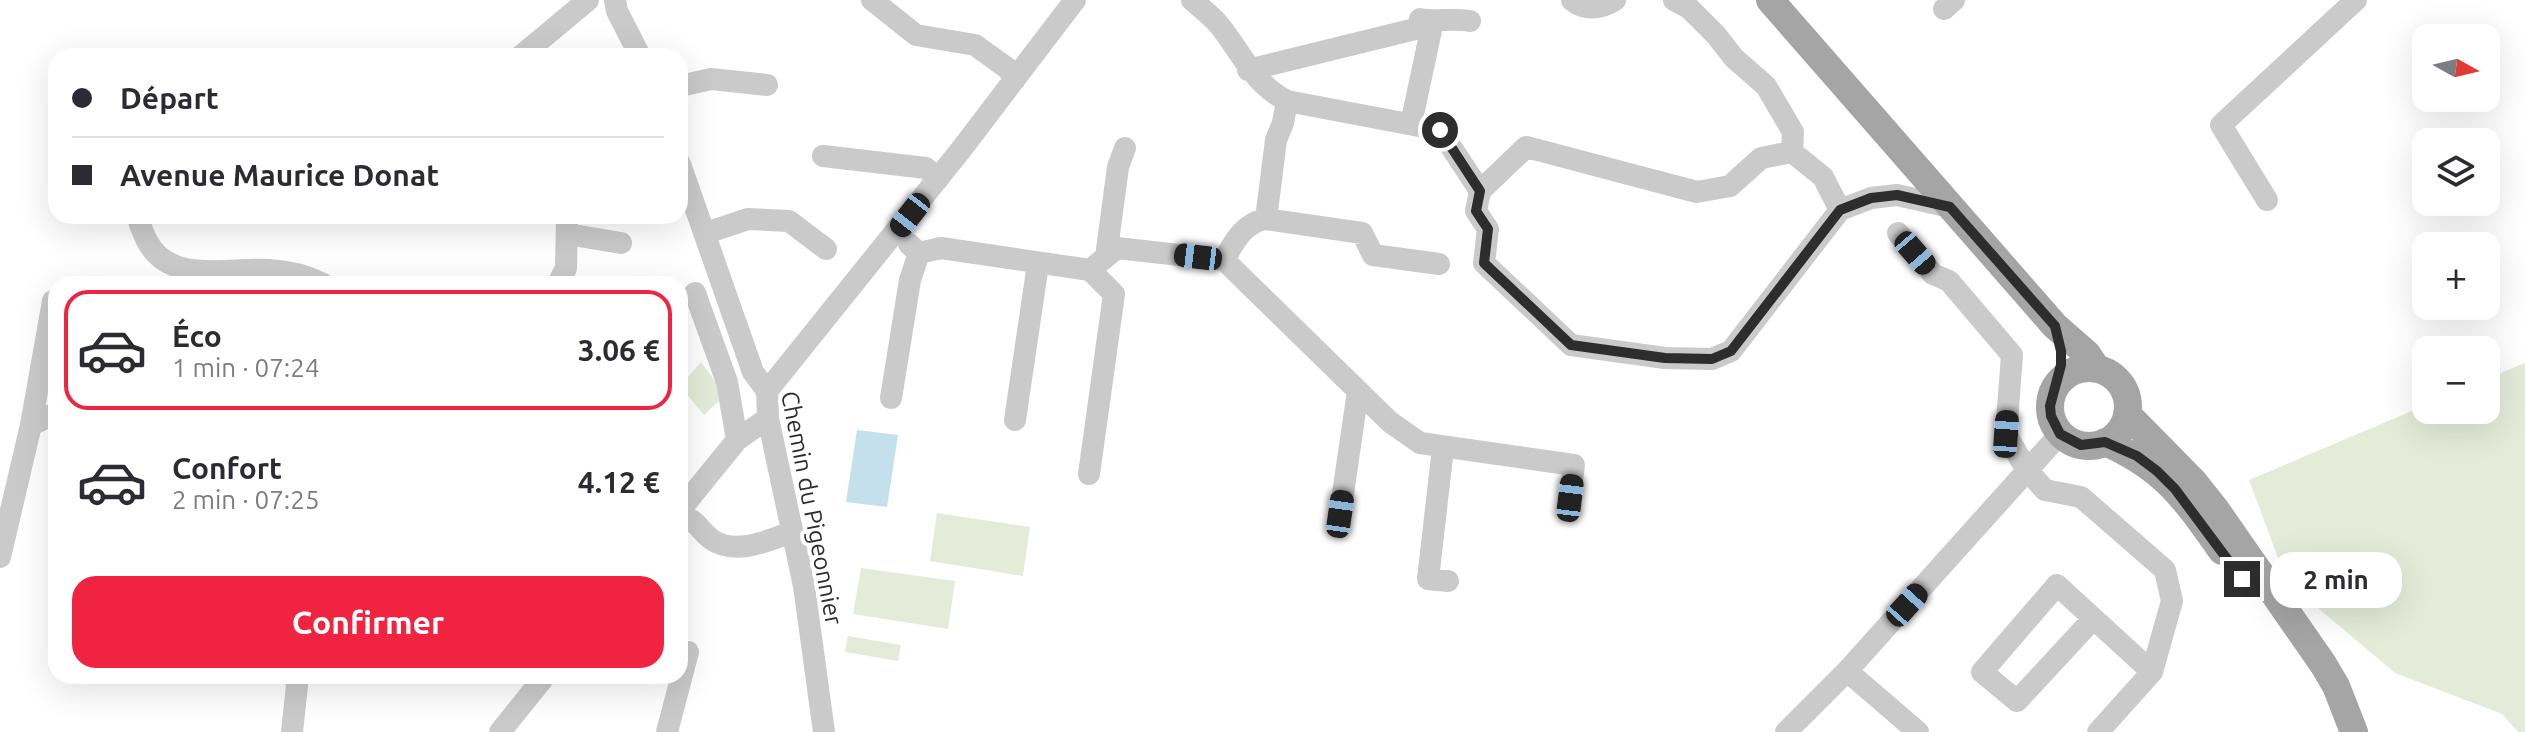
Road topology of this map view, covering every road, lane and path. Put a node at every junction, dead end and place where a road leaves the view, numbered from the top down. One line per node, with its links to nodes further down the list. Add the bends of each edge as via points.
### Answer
1 (558, 0): 16 (street)
2 (588, 0): 16 (street)
3 (615, 0): 18 (street)
4 (872, 0): 20 (street, via 916,35 975,45)
5 (1192, 0): 15 (street)
6 (1209, 0): 15 (street)
7 (1572, 0): 8 (street, via 1591,8)
8 (1615, 0)
9 (1674, 0): 26 (street, via 1689,8 1766,86 1793,132)
10 (1770, 0): 32 (main road)
11 (2356, 0): 31 (street, via 2221,125)
12 (1067, 3): 20 (street)
13 (1470, 21): 14 (street)
14 (1417, 22): 19 (street); 24 (street)
15 (1220, 26): 19 (street)
16 (554, 27): 17 (street)
17 (530, 48)
18 (636, 48)
19 (1248, 70): 23 (street)
20 (1015, 79): 28 (street)
21 (688, 84): 22 (street, via 711,79)
22 (767, 85)
23 (1287, 101): 24 (street); 34 (street)
24 (1411, 124): 30 (street, via 1440,130)
25 (1125, 148): 45 (street)
26 (1792, 152): 30 (street, via 1761,158 1730,186 1697,192 1526,147); 33 (street, via 1823,177)
27 (823, 156): 28 (street, via 926,168)
28 (938, 179): 38 (street)
29 (688, 185): 37 (street, Chemin du Pigeonnier)
30 (1480, 191): 33 (street, via 1476,211 1488,229 1484,263 1571,345 1665,358 1712,359 1731,351)
31 (2267, 200)
32 (1950, 207): 33 (street, via 1897,195); 50 (main road)
33 (1840, 210)
34 (1266, 219): 43 (street, via 1238,235); 46 (street, via 1362,233 1373,255)
35 (139, 224): 47 (street, via 151,248 168,264 199,271 271,270)
36 (567, 225): 40 (street); 48 (street)
37 (706, 233): 41 (street, via 748,219 789,221); 54 (street, Chemin du Pigeonnier, via 753,372)
38 (896, 233): 42 (street); 54 (street)
39 (1898, 233): 66 (street, via 1933,274 1949,281 2012,355 2006,434)
40 (621, 243)
41 (826, 249)
42 (919, 253): 44 (street, via 941,248); 56 (street)
43 (1224, 260): 45 (street, via 1117,248); 55 (street)
44 (1038, 264): 45 (street); 60 (street)
45 (1098, 264): 67 (street, via 1114,294)
46 (1439, 264)
47 (299, 276)
48 (562, 276)
49 (695, 293): 63 (street, via 727,382)
50 (2055, 326): 52 (main road); 53 (main road, via 2061,351)
51 (48, 329): 61 (street)
52 (2097, 369): 53 (main road, via 2073,371); 57 (main road, via 2117,381)
53 (2055, 387): 62 (main road, via 2051,416)
54 (767, 391): 59 (street, Chemin du Pigeonnier)
55 (1358, 391): 65 (street, via 1420,443); 70 (street)
56 (891, 398)
57 (2127, 414): 64 (main road, via 2115,436); 89 (main road, via 2216,510 2323,664)
58 (48, 417): 61 (street)
59 (768, 418): 63 (street); 72 (street, Chemin du Pigeonnier)
60 (1015, 420)
61 (31, 425): 73 (street)
62 (2060, 434): 64 (main road, via 2081,445); 66 (street)
63 (737, 440): 69 (street)
64 (2105, 442): 88 (main road, via 2137,456 2175,489 2308,671)
65 (1443, 448): 68 (street, via 1574,465); 74 (street, via 1428,579)
66 (2026, 469): 76 (street); 77 (street, via 2045,490 2081,497 2165,570 2172,601)
67 (1089, 474)
68 (1570, 498)
69 (688, 500)
70 (1340, 514)
71 (688, 518): 72 (street, via 712,540 731,547)
72 (792, 532): 84 (street, Chemin du Pigeonnier)
73 (0, 557)
74 (1448, 581)
75 (2093, 619): 75 (street, via 2057,585 1982,672 2017,701); 77 (street)
76 (1847, 671): 85 (street); 86 (street)
77 (2152, 672): 87 (street)
78 (297, 684): 81 (street)
79 (539, 684): 82 (street)
80 (680, 684): 83 (street)
81 (292, 732)
82 (500, 732)
83 (667, 732)
84 (824, 732)
85 (1786, 732)
86 (1918, 732)
87 (2098, 732)
88 (2336, 732)
89 (2354, 732)

